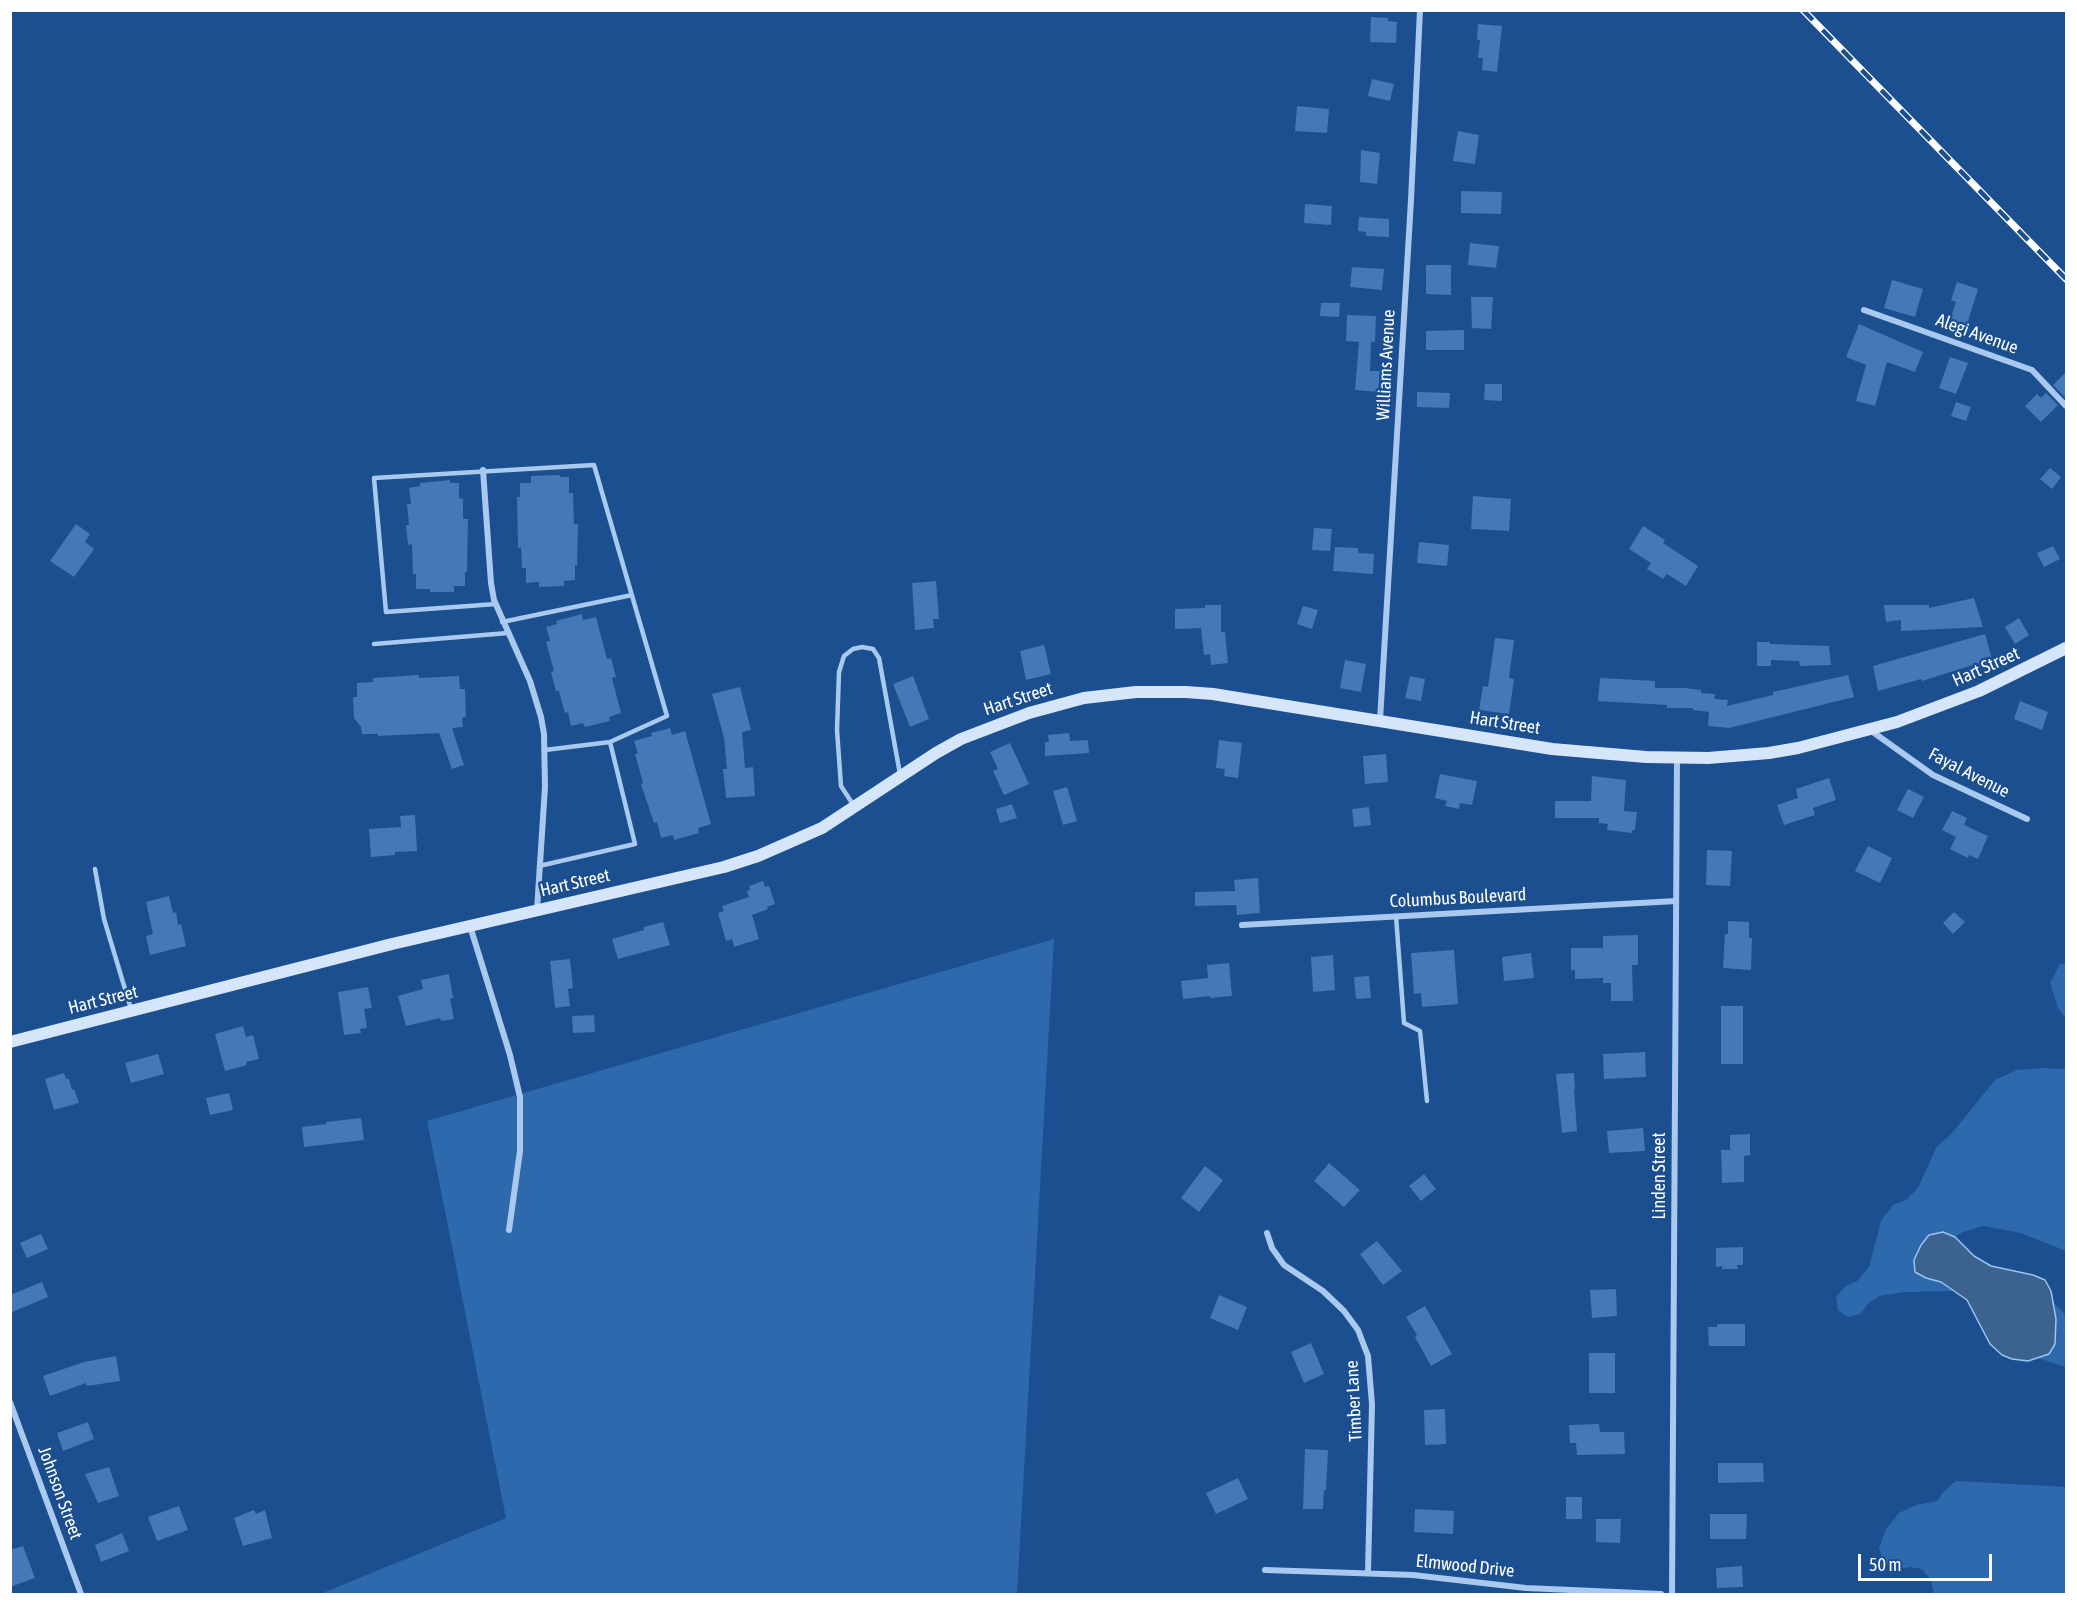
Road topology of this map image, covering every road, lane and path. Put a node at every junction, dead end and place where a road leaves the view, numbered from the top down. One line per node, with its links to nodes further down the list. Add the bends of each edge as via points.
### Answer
1 (1420, 10): 11 (street, Williams Avenue)
2 (1864, 310): 3 (street, Alegi Avenue, via 2032,370)
3 (2067, 406)
4 (483, 470): 5 (lane, via 594,465); 6 (street); 6 (lane, via 374,478 386,612)
5 (632, 596): 7 (lane); 13 (lane, via 668,716)
6 (496, 604): 7 (street)
7 (502, 622): 8 (street)
8 (508, 633): 9 (lane); 14 (street, via 536,699)
9 (374, 644)
10 (2067, 648): 12 (main road, Hart Street, via 1939,708)
11 (1380, 720): 15 (main road, Hart Street, via 1552,749); 16 (main road, Hart Street, via 1213,694 1112,694 1056,705 983,729)
12 (1870, 730): 15 (main road, Hart Street, via 1769,753); 18 (street, Fayal Avenue, via 1934,775)
13 (610, 742): 14 (lane); 19 (lane, via 635,844)
14 (545, 750): 19 (street)
15 (1677, 758): 21 (street, Linden Street)
16 (900, 777): 17 (main road, Hart Street); 17 (lane, via 879,658 873,649 862,646 844,656 839,672 837,730 842,786)
17 (854, 806): 22 (main road, Hart Street, via 822,828 746,860)
18 (2027, 819)
19 (539, 866): 22 (street)
20 (95, 869): 26 (lane, via 104,919)
21 (1676, 901): 23 (street, Columbus Boulevard); 36 (street, Linden Street)
22 (537, 910): 24 (main road, Hart Street)
23 (1396, 916): 25 (street, Columbus Boulevard); 28 (lane, via 1404,1023 1420,1031)
24 (470, 925): 26 (main road, Hart Street); 29 (street, via 520,1097 520,1151)
25 (1242, 925)
26 (132, 1011): 27 (main road, Hart Street)
27 (10, 1042)
28 (1427, 1101)
29 (509, 1230)
30 (1267, 1233): 33 (street, Timber Lane, via 1284,1265 1323,1291 1344,1311 1358,1330 1368,1356 1372,1404)
31 (10, 1402): 34 (street, Johnson Street)
32 (1265, 1570): 33 (street, Elmwood Drive)
33 (1368, 1572): 35 (street, Elmwood Drive, via 1526,1588)
34 (81, 1594)
35 (1662, 1594)
36 (1672, 1594)

